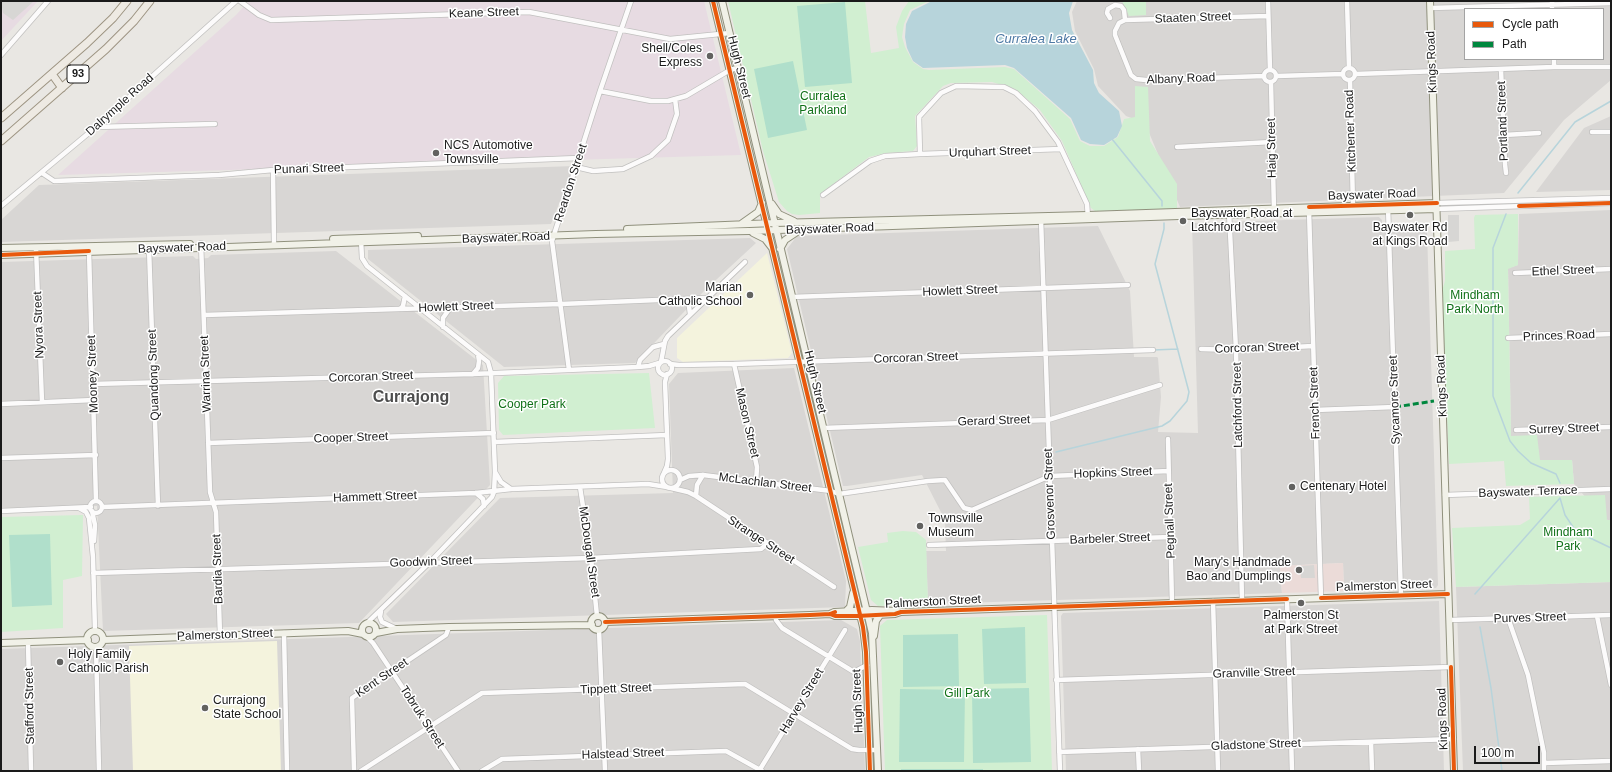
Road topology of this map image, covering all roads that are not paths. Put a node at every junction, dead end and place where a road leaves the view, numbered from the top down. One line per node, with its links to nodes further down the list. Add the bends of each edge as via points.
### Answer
1 (48, 1): 22 (street)
2 (127, 1): 32 (main road, 93)
3 (150, 1): 39 (main road, 93, via 106,49)
4 (236, 1): 44 (street, Dalrymple Road)
5 (240, 1): 19 (street, Keane Street, via 259,15 271,20 529,12)
6 (632, 1): 19 (street, Reardon Street)
7 (713, 1): 21 (main road, Hugh Street)
8 (722, 1): 20 (main road, Hugh Street)
9 (1268, 1): 15 (street)
10 (1347, 1): 27 (street)
11 (1430, 1): 14 (main road, Kings Road)
12 (1611, 3): 13 (street)
13 (1552, 5): 14 (street)
14 (1430, 8): 31 (main road, Kings Road)
15 (1268, 16): 17 (street, Staaten Street); 30 (street)
16 (1110, 18): 17 (street, via 1108,9 1115,4 1124,10)
17 (1125, 20): 18 (street, Staaten Street)
18 (1119, 23): 35 (street, Albany Road, via 1115,35 1130,75 1136,79)
19 (621, 30): 21 (street, Keane Street, via 670,39); 40 (street, Reardon Street)
20 (730, 33): 21 (street, Keane Street); 26 (main road, Hugh Street)
21 (721, 34): 29 (main road, Hugh Street)
22 (1, 56)
23 (1554, 60): 24 (street)
24 (1554, 67): 25 (street); 28 (street)
25 (1611, 67)
26 (738, 68): 29 (street); 61 (main road, Hugh Street)
27 (1349, 68): 33 (street); 34 (street)
28 (1501, 69): 31 (street); 48 (street, Portland Street)
29 (730, 70): 41 (street, via 686,96); 62 (main road, Hugh Street)
30 (1270, 70): 35 (street); 36 (street, via 1275,72)
31 (1432, 72): 34 (street); 66 (main road, Kings Road)
32 (52, 74): 39 (main road); 42 (main road, 93)
33 (1343, 74): 36 (street); 37 (street, via 1345,79)
34 (1356, 74): 37 (street)
35 (1264, 76): 38 (street, via 1266,81)
36 (1276, 76): 38 (street)
37 (1350, 80): 65 (street, Kitchener Road)
38 (1271, 82): 50 (street, Haig Street)
39 (62, 88): 49 (main road, 93)
40 (600, 91): 41 (street, via 651,101); 54 (street, Reardon Street)
41 (675, 99): 55 (street, via 677,114 668,140 651,156 623,169 593,171)
42 (1, 118)
43 (215, 124): 44 (street)
44 (96, 127): 58 (street, Dalrymple Road)
45 (1592, 132): 46 (street)
46 (1611, 132)
47 (1539, 133): 48 (street)
48 (1504, 135): 57 (street, Portland Street)
49 (1, 141)
50 (1272, 142): 51 (street); 69 (street, Haig Street)
51 (1177, 147)
52 (1061, 149): 53 (street, Urquhart Street); 53 (street, via 1035,110 1016,93 1004,87 956,86 941,93 919,117); 71 (street, via 1086,204)
53 (920, 154): 59 (street, Urquhart Street, via 885,156 870,161)
54 (579, 158): 55 (street, Reardon Street); 56 (street, Punari Street)
55 (576, 167): 80 (street, Reardon Street)
56 (273, 170): 58 (street, Punari Street, via 219,175 54,181); 82 (street)
57 (1506, 172)
58 (42, 173): 64 (street, Dalrymple Road)
59 (823, 195)
60 (1611, 198): 66 (street, Bayswater Road)
61 (769, 199): 73 (main road, via 783,216); 75 (main road, Hugh Street)
62 (762, 202): 74 (main road, Hugh Street); 76 (main road, via 758,212)
63 (1611, 203): 66 (street, Bayswater Road)
64 (1, 206)
65 (1353, 206): 67 (main road, Bayswater Road); 68 (main road, Bayswater Road)
66 (1437, 206): 67 (main road, Bayswater Road); 170 (main road, Kings Road)
67 (1388, 208): 68 (main road, Bayswater Road); 137 (street, Sycamore Street)
68 (1309, 210): 69 (main road, Bayswater Road); 110 (street, French Street)
69 (1274, 211): 70 (main road, Bayswater Road)
70 (1229, 212): 71 (main road, Bayswater Road); 113 (street, Latchford Street)
71 (1088, 217): 72 (main road, Bayswater Road)
72 (1041, 218): 73 (main road, Bayswater Road); 77 (main road, Bayswater Road); 95 (street, Grosvenor Street)
73 (802, 222): 75 (main road, Bayswater Road)
74 (767, 223): 75 (main road, Bayswater Road); 76 (main road, Bayswater Road); 78 (main road, Hugh Street)
75 (774, 223): 78 (main road, Hugh Street)
76 (739, 224): 80 (main road, Bayswater Road)
77 (801, 229): 78 (main road, Bayswater Road); 88 (main road, via 785,240)
78 (772, 230): 79 (main road, Bayswater Road); 87 (main road, Hugh Street); 88 (main road, Hugh Street)
79 (749, 231): 80 (main road, Bayswater Road); 87 (main road, via 763,238)
80 (555, 234): 81 (main road, Bayswater Road); 100 (street, Reardon Street, via 552,241)
81 (361, 240): 82 (main road, Bayswater Road); 96 (street, via 364,263)
82 (274, 243): 83 (main road, Bayswater Road)
83 (202, 245): 84 (main road, Bayswater Road); 105 (street, Warrina Street)
84 (149, 247): 86 (main road, Bayswater Road); 131 (street, Quandong Street)
85 (1, 248): 89 (main road, Bayswater Road)
86 (89, 249): 89 (main road, Bayswater Road); 132 (street, Mooney Street)
87 (773, 249): 116 (main road, Hugh Street)
88 (780, 249): 97 (main road, Hugh Street)
89 (36, 251): 90 (main road, Bayswater Road); 135 (street, Nyora Street)
90 (1, 255)
91 (745, 262): 98 (street)
92 (1611, 269): 93 (street, Ethel Street)
93 (1515, 273)
94 (1128, 285): 95 (street, Howlett Street)
95 (1043, 288): 97 (street, Howlett Street); 115 (street, Grosvenor Street)
96 (405, 296): 101 (street); 103 (street, via 404,306)
97 (792, 297): 117 (main road, Hugh Street)
98 (707, 298): 99 (street, Howlett Street); 104 (street)
99 (688, 299): 100 (street, Howlett Street); 104 (street)
100 (561, 304): 102 (street, Howlett Street); 124 (street, Reardon Street)
101 (419, 308): 102 (street, Howlett Street); 103 (street, Howlett Street); 106 (street)
102 (450, 308): 106 (street, via 446,311)
103 (400, 309): 105 (street, Howlett Street)
104 (690, 314): 109 (street, via 668,336)
105 (204, 315): 129 (street, Warrina Street)
106 (443, 327): 114 (street)
107 (1611, 334): 108 (street, Princes Road)
108 (1508, 338)
109 (664, 346): 118 (street); 119 (street); 123 (street, via 653,347 640,360)
110 (1313, 346): 113 (street, Corcoran Street); 138 (street, French Street)
111 (1201, 349): 113 (street, Corcoran Street)
112 (1153, 350): 115 (street, Corcoran Street)
113 (1236, 350): 197 (street, Latchford Street)
114 (478, 354): 126 (street, via 488,362); 128 (street, via 478,368)
115 (1046, 354): 117 (street, Corcoran Street); 139 (street, Grosvenor Street)
116 (800, 361): 117 (street, Corcoran Street); 120 (street, Corcoran Street); 165 (main road, Hugh Street)
117 (808, 361): 141 (main road, Hugh Street)
118 (660, 363): 119 (street); 122 (street, Corcoran Street); 127 (street)
119 (670, 363): 121 (street, Corcoran Street); 125 (street)
120 (734, 364): 121 (street, Corcoran Street); 159 (street, Mason Street, via 757,467)
121 (679, 365): 125 (street)
122 (649, 366): 123 (street, Corcoran Street); 127 (street)
123 (638, 367): 124 (street, Corcoran Street)
124 (569, 370): 126 (street, Corcoran Street)
125 (669, 372): 127 (street); 130 (street)
126 (491, 373): 128 (street, Corcoran Street); 143 (street)
127 (660, 373): 130 (street)
128 (473, 374): 129 (street, Corcoran Street)
129 (206, 382): 131 (street, Corcoran Street); 147 (street, Warrina Street)
130 (665, 382): 144 (street)
131 (154, 383): 132 (street, Corcoran Street); 174 (street, Quandong Street)
132 (93, 384): 134 (street, Mooney Street)
133 (1160, 385): 139 (street, Gerard Street)
134 (94, 400): 135 (street); 148 (street, Mooney Street)
135 (42, 402): 136 (street)
136 (1, 404)
137 (1395, 406): 138 (street); 194 (street, Sycamore Street)
138 (1315, 410): 195 (street, French Street)
139 (1048, 420): 141 (street, Gerard Street); 157 (street, Grosvenor Street)
140 (1611, 427): 142 (street, Surrey Street)
141 (823, 428): 169 (main road, Hugh Street)
142 (1516, 430)
143 (494, 433): 146 (street); 147 (street, Cooper Street)
144 (666, 435): 146 (street); 150 (street)
145 (1168, 439): 151 (street, Pegnall Street)
146 (494, 442): 152 (street)
147 (208, 443): 173 (street, Warrina Street, via 210,492)
148 (96, 455): 149 (street); 172 (street, Mooney Street)
149 (1, 458)
150 (668, 459): 153 (street); 154 (street)
151 (1169, 471): 157 (street, Hopkins Street); 182 (street, Pegnall Street)
152 (495, 472): 163 (street, via 501,482); 166 (street)
153 (677, 472): 154 (street, via 669,470); 156 (street, McLachlan Street); 158 (street)
154 (663, 475): 160 (street, Hammett Street, via 656,482); 162 (street, via 663,484)
155 (703, 475): 156 (street, McLachlan Street); 159 (street, McLachlan Street); 171 (street, via 697,485)
156 (689, 476): 158 (street, McLachlan Street)
157 (1050, 476): 179 (street, Hopkins Street); 183 (street, Grosvenor Street)
158 (680, 481): 162 (street, via 676,486); 167 (street, Strange Street)
159 (756, 482): 165 (street, McLachlan Street)
160 (648, 484): 161 (street, Hammett Street); 162 (street, Hammett Street)
161 (580, 487): 163 (street, Hammett Street); 187 (street, McDougall Street)
162 (669, 488): 167 (street, Strange Street)
163 (511, 489): 166 (street, Hammett Street)
164 (1611, 489): 170 (street, Bayswater Terrace)
165 (831, 491): 169 (street, McLachlan Street); 192 (main road, Hugh Street)
166 (494, 492): 168 (street, Hammett Street); 175 (street)
167 (688, 492): 171 (street, Strange Street)
168 (476, 493): 173 (street, Hammett Street); 175 (street, via 483,499)
169 (839, 494): 179 (street, McLachlan Street, via 944,480); 205 (main road, Hugh Street)
170 (1445, 495): 193 (main road, Kings Road)
171 (696, 496): 184 (street, Strange Street)
172 (96, 501): 177 (street, via 91,504); 178 (street, via 101,503)
173 (214, 503): 174 (street, Hammett Street); 189 (street, Bardia Street)
174 (158, 506): 178 (street, Hammett Street)
175 (484, 506): 188 (street)
176 (78, 508): 177 (street); 180 (street); 186 (street, via 86,512 89,518)
177 (92, 509): 178 (street, via 96,512); 181 (street)
178 (101, 509): 181 (street)
179 (968, 510)
180 (1, 511)
181 (94, 525): 186 (street)
182 (1171, 537): 183 (street, Barbeler Street); 199 (street, Pegnall Street)
183 (1052, 541): 185 (street, Barbeler Street); 200 (street, Grosvenor Street)
184 (767, 544): 187 (street, Goodwin Street, via 760,549); 191 (street, Strange Street)
185 (929, 545)
186 (93, 556): 190 (street)
187 (591, 558): 188 (street, Goodwin Street); 209 (street, McDougall Street)
188 (429, 562): 189 (street, Goodwin Street); 201 (street)
189 (218, 568): 190 (street, Goodwin Street); 224 (street, Bardia Street)
190 (93, 573): 221 (street)
191 (834, 587)
192 (853, 589): 202 (main road, via 852,601); 204 (main road, Hugh Street)
193 (1448, 594): 194 (main road, Palmerston Street); 213 (main road, Kings Road)
194 (1401, 595): 195 (main road, Palmerston Street)
195 (1321, 598): 196 (main road, Palmerston Street)
196 (1286, 599): 197 (main road, Palmerston Street); 237 (street)
197 (1242, 600): 198 (main road, Palmerston Street)
198 (1213, 602): 199 (main road, Palmerston Street); 238 (street)
199 (1172, 603): 200 (main road, Palmerston Street)
200 (1054, 607): 203 (main road, Palmerston Street); 239 (street, Grosvenor Street)
201 (381, 611): 216 (street); 218 (street, via 382,622)
202 (846, 611): 204 (main road, Palmerston Street); 206 (main road, Palmerston Street)
203 (901, 612): 205 (main road, Palmerston Street, via 889,610); 207 (main road, Palmerston Street)
204 (859, 613): 205 (main road, Palmerston Street); 206 (main road, Palmerston Street, via 835,616); 234 (main road, Hugh Street)
205 (866, 613): 207 (main road, Palmerston Street); 228 (main road, Hugh Street)
206 (830, 614): 210 (main road, Palmerston Street)
207 (881, 614): 228 (main road, via 876,621)
208 (1611, 615): 211 (street, Purves Street)
209 (597, 616): 214 (main road, via 602,617); 215 (main road, via 592,620)
210 (776, 616): 214 (main road, Palmerston Street); 233 (street, via 782,628)
211 (1597, 616): 212 (street, Purves Street); 240 (street)
212 (1508, 618): 213 (street, Purves Street); 254 (street, via 1528,675)
213 (1450, 620): 235 (main road, Kings Road)
214 (605, 622): 219 (main road)
215 (592, 625): 217 (main road, Palmerston Street); 219 (main road, via 594,629)
216 (371, 628): 218 (main road, Palmerston Street); 222 (main road, Palmerston Street); 225 (main road); 225 (main road, via 371,637); 230 (street)
217 (449, 628): 218 (main road, Palmerston Street); 236 (street, Kent Street, via 446,635)
218 (397, 630)
219 (599, 630): 241 (street)
220 (845, 630): 233 (street, Harvey Street)
221 (95, 631): 226 (main road, via 90,634); 227 (main road, via 101,634)
222 (348, 631): 223 (main road, Palmerston Street); 225 (main road, Palmerston Street)
223 (284, 633): 224 (main road, Palmerston Street); 257 (street)
224 (220, 635): 227 (main road, Palmerston Street)
225 (365, 635): 230 (street, Tobruk Street)
226 (88, 640): 229 (main road); 232 (main road, via 90,645)
227 (103, 640): 232 (main road)
228 (873, 641): 250 (main road, Hugh Street)
229 (28, 642): 231 (main road); 255 (street, Stafford Street)
230 (374, 642): 236 (street, Tobruk Street)
231 (1, 643)
232 (96, 646): 256 (street)
233 (829, 656): 234 (street, via 854,672); 242 (street, Harvey Street)
234 (867, 665): 249 (main road, Hugh Street)
235 (1451, 667): 237 (street, Granville Street); 244 (main road, Kings Road)
236 (392, 672): 243 (street, Tobruk Street); 258 (street, Kent Street, via 352,698)
237 (1289, 672): 238 (street, Granville Street); 246 (street)
238 (1215, 675): 239 (street, Granville Street); 247 (street)
239 (1056, 680): 251 (street, Grosvenor Street)
240 (1611, 685)
241 (602, 690): 242 (street, Tippett Street, via 745,684); 243 (street, Tippett Street, via 482,692); 252 (street)
242 (794, 715): 249 (street, Tippett Street, via 852,749); 263 (street, Harvey Street)
243 (428, 726): 259 (street, Tippett Street); 260 (street, Tobruk Street)
244 (1454, 739): 245 (street, Gladstone Street); 271 (main road, Kings Road)
245 (1371, 742): 246 (street, Gladstone Street); 270 (street)
246 (1292, 744): 247 (street, Gladstone Street); 269 (street)
247 (1217, 746): 248 (street, Gladstone Street); 268 (street)
248 (1138, 749): 251 (street, Gladstone Street); 267 (street)
249 (870, 750): 250 (street, Tippett Street); 264 (main road, Hugh Street)
250 (877, 750): 265 (main road, Hugh Street)
251 (1059, 752): 266 (street, Grosvenor Street)
252 (604, 754): 261 (street, Halstead Street, via 502,759); 262 (street); 263 (street, Halstead Street, via 726,751)
253 (1611, 761): 254 (street)
254 (1544, 763): 272 (street)
255 (31, 771)
256 (99, 771)
257 (287, 771)
258 (354, 771)
259 (361, 771)
260 (458, 771)
261 (482, 771)
262 (604, 771)
263 (760, 771)
264 (870, 771)
265 (878, 771)
266 (1060, 771)
267 (1139, 771)
268 (1218, 771)
269 (1292, 771)
270 (1372, 771)
271 (1454, 771)
272 (1544, 771)

